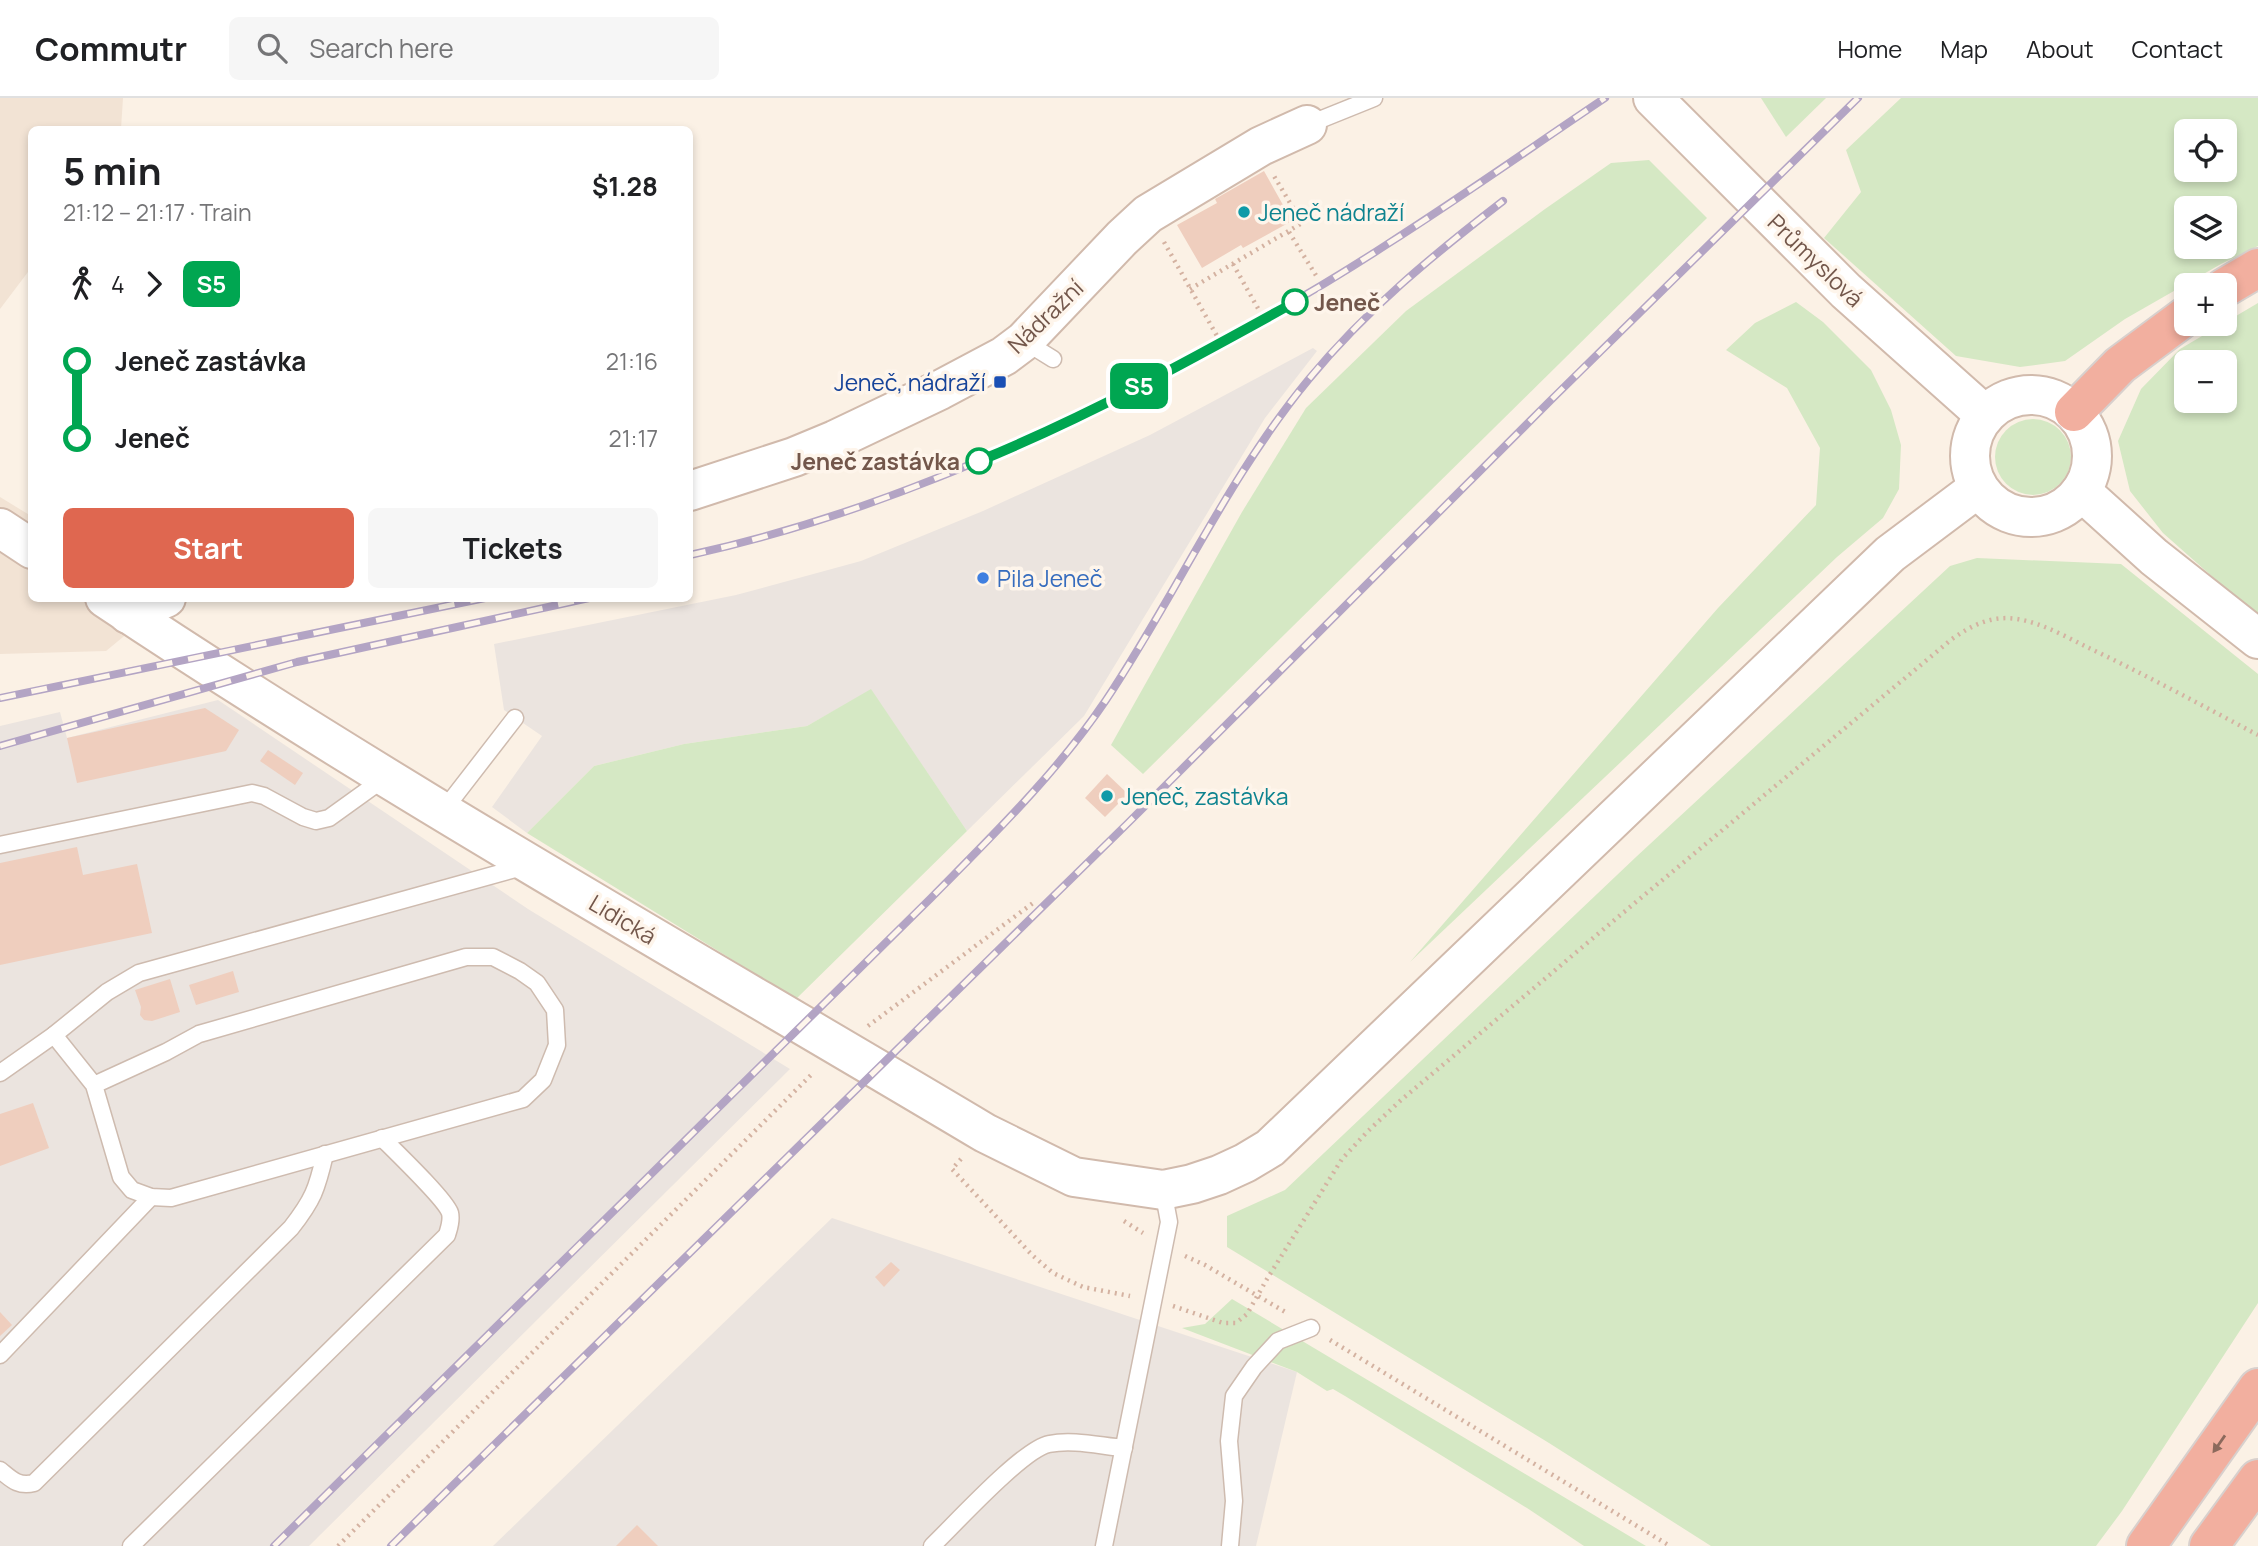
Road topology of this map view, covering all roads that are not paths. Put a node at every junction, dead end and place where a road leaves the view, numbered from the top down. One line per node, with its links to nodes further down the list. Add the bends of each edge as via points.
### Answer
1 (1374, 98): 3 (lane, Nádražní)
2 (1653, 98): 8 (street, Průmyslová, via 1846,291)
3 (1307, 125): 10 (street, Nádražní, via 1258,148 1148,214 1122,238 1039,350 1004,356 835,440)
4 (2258, 268): 5 (highway)
5 (2237, 280)
6 (2174, 325): 7 (highway, via 2120,365)
7 (2074, 412): 8 (street, via 2050,397 2022,394); 11 (street, via 2085,425 2092,450 2090,476)
8 (1984, 415): 9 (street, via 1969,458)
9 (1978, 488): 11 (street, via 2004,512 2021,517 2055,513); 27 (street, via 1890,554 1270,1148 1219,1175)
10 (693, 490)
11 (2081, 491): 16 (street, via 2154,557)
12 (0, 528): 13 (street)
13 (28, 546)
14 (142, 602): 15 (street)
15 (117, 606): 18 (street, Lidická)
16 (2258, 639)
17 (515, 718): 19 (lane)
18 (386, 777): 19 (street, Lidická); 20 (lane, via 329,818 316,821 252,793)
19 (443, 811): 21 (street, Lidická)
20 (0, 845)
21 (532, 865): 22 (lane, via 139,973 107,992); 27 (street, Lidická, via 985,1133 1074,1177)
22 (54, 1035): 23 (lane); 24 (lane)
23 (0, 1073)
24 (94, 1085): 25 (lane, via 199,1034 466,957 493,957 537,983 555,1010 557,1045 543,1080 523,1098); 28 (lane, via 121,1177 132,1189)
25 (382, 1138): 26 (lane); 35 (lane, via 450,1212 447,1235)
26 (325, 1154): 28 (lane, via 170,1198); 33 (lane, via 317,1189 291,1228 34,1483 17,1483)
27 (1164, 1190): 32 (lane, via 1169,1222)
28 (151, 1197): 30 (lane)
29 (1311, 1328): 38 (lane, via 1278,1342 1234,1396 1229,1441 1234,1502)
30 (0, 1356)
31 (2258, 1388): 39 (highway, one-way to 39)
32 (1124, 1448): 36 (lane, via 1070,1442 1048,1444 1027,1454); 37 (lane)
33 (0, 1469)
34 (2258, 1479): 40 (highway)
35 (131, 1546)
36 (932, 1546)
37 (1104, 1546)
38 (1230, 1546)
39 (2146, 1546)
40 (2209, 1546)

